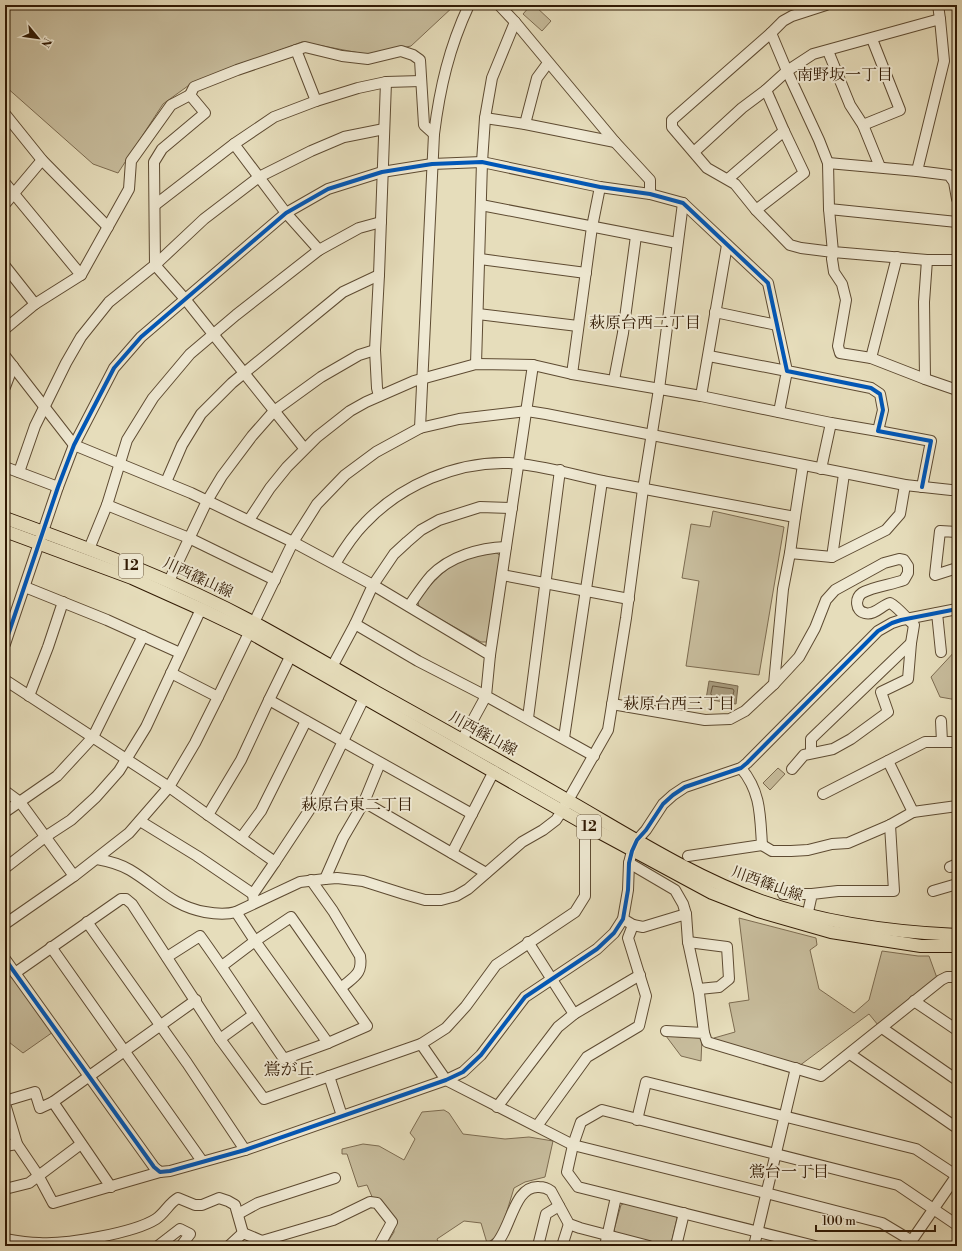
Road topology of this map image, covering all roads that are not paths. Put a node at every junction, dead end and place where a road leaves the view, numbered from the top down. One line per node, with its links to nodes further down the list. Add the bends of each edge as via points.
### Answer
1 (469, 5): 24 (street, via 457,31 447,64)
2 (498, 5): 6 (street)
3 (826, 5): 7 (street, via 792,16)
4 (938, 5): 5 (street)
5 (940, 19): 8 (street); 33 (street, via 944,61)
6 (515, 22): 11 (street); 19 (street, via 492,78)
7 (771, 33): 12 (street); 27 (street, via 672,120 672,127)
8 (872, 39): 10 (street); 21 (street, via 900,110)
9 (296, 50): 13 (street, via 305,47 368,59 401,52 420,60); 16 (street, via 194,87); 17 (street)
10 (828, 51): 12 (street, via 813,54); 21 (street, via 850,105)
11 (548, 62): 20 (street, via 537,78); 25 (street)
12 (787, 71): 15 (street); 30 (street)
13 (421, 81): 14 (street); 24 (street, via 424,125)
14 (386, 82): 17 (street); 22 (street)
15 (766, 90): 23 (street); 27 (street, via 742,108)
16 (190, 95): 44 (street, via 205,113 162,149 154,162); 51 (street, via 171,105 131,161 129,189)
17 (316, 101): 26 (street, via 274,117)
18 (5, 114): 28 (street)
19 (486, 118): 20 (street); 29 (street)
20 (525, 124): 25 (street)
21 (863, 125): 32 (street)
22 (384, 129): 34 (street); 35 (street, via 344,137)
23 (784, 131): 36 (street); 47 (street, via 804,173)
24 (434, 134): 31 (street)
25 (615, 142): 40 (street, via 650,180)
26 (234, 144): 35 (street); 44 (street)
27 (694, 152): 36 (street, via 707,168)
28 (42, 160): 39 (street); 51 (street)
29 (482, 162): 31 (street); 38 (street); 45 (street)
30 (828, 163): 32 (street); 46 (street)
31 (432, 164): 34 (street); 85 (street)
32 (880, 167): 33 (street)
33 (917, 171): 41 (street, via 950,175)
34 (382, 172): 48 (street, via 328,189); 49 (street)
35 (259, 176): 48 (street); 62 (street, via 204,219)
36 (728, 179): 47 (street)
37 (5, 183): 39 (street)
38 (600, 187): 40 (street); 52 (street)
39 (14, 194): 43 (street); 65 (street)
40 (650, 194): 42 (street)
41 (957, 199)
42 (683, 203): 54 (street); 55 (street)
43 (5, 204)
44 (154, 205): 62 (street)
45 (481, 205): 52 (street); 59 (street)
46 (829, 209): 50 (street); 57 (street)
47 (756, 210): 57 (street, via 790,245)
48 (286, 213): 56 (street); 67 (street)
49 (381, 222): 56 (street, via 359,228); 66 (street)
50 (957, 222)
51 (108, 227): 65 (street)
52 (592, 227): 53 (street); 64 (street)
53 (636, 236): 54 (street); 86 (street)
54 (677, 243): 89 (street)
55 (727, 245): 69 (street); 71 (street, via 768,283)
56 (319, 250): 74 (street)
57 (833, 252): 58 (street); 78 (street, via 834,272 842,284 846,300 838,346 840,353)
58 (897, 257): 60 (street); 78 (street)
59 (480, 259): 64 (street); 70 (street)
60 (927, 260): 61 (street); 87 (street, via 924,302)
61 (957, 260)
62 (155, 265): 67 (street); 93 (street, via 109,302 81,337)
63 (5, 266): 68 (street)
64 (586, 273): 72 (street)
65 (81, 275): 68 (street)
66 (379, 275): 75 (street); 83 (street, via 343,292)
67 (185, 299): 74 (street); 101 (street, via 141,336 114,368)
68 (35, 304): 73 (street)
69 (715, 312): 71 (street); 77 (street)
70 (478, 314): 72 (street); 79 (street)
71 (777, 324): 82 (street)
72 (578, 326): 84 (street)
73 (5, 329)
74 (212, 334): 83 (street); 103 (street, via 190,354 153,398 128,440)
75 (375, 350): 91 (street); 94 (street, via 359,355 321,377)
76 (5, 356): 81 (street)
77 (708, 356): 82 (street); 92 (street)
78 (871, 358): 87 (street)
79 (476, 364): 80 (street); 85 (street)
80 (533, 365): 84 (street); 95 (street)
81 (13, 366): 88 (street); 93 (street)
82 (787, 371): 96 (street); 99 (street, via 871,388 880,394 883,410)
83 (244, 374): 94 (street); 112 (street, via 201,414 182,445)
84 (572, 374): 86 (street)
85 (423, 378): 91 (street); 98 (street)
86 (614, 380): 89 (street)
87 (925, 380): 90 (street)
88 (5, 387)
89 (659, 389): 92 (street); 100 (street)
90 (957, 390)
91 (379, 396): 102 (street, via 350,411)
92 (701, 396): 96 (street)
93 (45, 408): 101 (street); 109 (street, via 35,426)
94 (274, 411): 102 (street); 118 (street, via 236,456)
95 (527, 411): 98 (street, via 459,419); 100 (street); 104 (street)
96 (779, 412): 97 (street)
97 (831, 423): 99 (street); 107 (street)
98 (420, 428): 128 (street, via 376,452 345,475 317,504)
99 (878, 431): 115 (street, via 931,441)
100 (652, 435): 105 (street); 116 (street)
101 (74, 445): 103 (street); 114 (street)
102 (304, 448): 123 (street, via 270,488)
103 (120, 464): 112 (street); 119 (street)
104 (518, 464): 108 (street); 120 (street); 134 (street, via 464,466 420,482 388,502 366,522)
105 (803, 465): 107 (street); 121 (street)
106 (5, 467): 109 (street)
107 (821, 469): 110 (street)
108 (560, 470): 111 (street); 139 (street)
109 (19, 472): 114 (street)
110 (844, 474): 113 (street); 133 (street)
111 (602, 481): 116 (street); 142 (street)
112 (166, 482): 118 (street)
113 (905, 485): 115 (street); 133 (street, via 900,514 886,530)
114 (58, 487): 125 (street)
115 (922, 487): 117 (street)
116 (643, 489): 121 (street); 143 (street)
117 (957, 490)
118 (207, 501): 123 (street); 127 (street)
119 (107, 505): 127 (street); 131 (street)
120 (512, 508): 130 (street); 140 (street, via 480,507 439,520 421,530 394,554)
121 (794, 517): 132 (street)
122 (5, 518): 125 (main road, 川西篠山線 / 12)
123 (249, 520): 128 (street)
124 (5, 531): 129 (main road, 川西篠山線 / 12)
125 (43, 532): 129 (street); 131 (main road, 川西篠山線 / 12)
126 (957, 532): 135 (street, via 940,531 935,575)
127 (189, 538): 137 (street); 138 (street)
128 (293, 542): 134 (street); 137 (street)
129 (40, 544): 141 (street); 146 (main road, 川西篠山線 / 12, via 132,578)
130 (506, 547): 136 (street); 145 (street, via 480,550 463,555 447,564 432,574)
131 (90, 549): 138 (main road, 川西篠山線 / 12)
132 (790, 553): 133 (street); 162 (street, via 783,589)
133 (832, 557)
134 (335, 564): 140 (street)
135 (957, 568)
136 (502, 575): 139 (street); 158 (street)
137 (275, 580): 151 (street)
138 (169, 581): 151 (main road, 川西篠山線 / 12)
139 (544, 584): 142 (street); 169 (street)
140 (373, 585): 145 (street); 150 (street)
141 (25, 587): 144 (street); 154 (street)
142 (586, 590): 143 (street); 173 (street)
143 (628, 599): 168 (street)
144 (63, 602): 152 (street); 163 (street)
145 (409, 606): 158 (street)
146 (201, 608): 151 (main road, 川西篠山線 / 12); 156 (street)
147 (957, 609): 148 (street)
148 (937, 613): 149 (street); 155 (street)
149 (907, 619): 153 (street, via 914,624); 162 (street, via 890,603 871,614 861,611 857,606 860,594 904,580 908,573 908,566 904,560 884,563 835,590 826,600 815,628 799,657); 183 (street, via 892,623 878,631)
150 (355, 624): 159 (street); 164 (street)
151 (251, 627): 157 (main road, 川西篠山線 / 12); 159 (main road, 川西篠山線 / 12); 165 (street)
152 (143, 636): 156 (street); 172 (street)
153 (911, 643): 178 (street, via 811,739); 178 (street, via 908,679 882,692 888,712 833,749)
154 (5, 644)
155 (941, 652)
156 (180, 653): 160 (street)
157 (291, 655): 166 (main road, 川西篠山線 / 12); 167 (street)
158 (490, 655): 164 (street)
159 (332, 667): 174 (main road, 川西篠山線 / 12)
160 (171, 673): 165 (street); 180 (street, via 146,728)
161 (5, 680): 163 (street)
162 (774, 684): 168 (street, via 745,711 730,719 705,720)
163 (29, 696): 172 (street)
164 (486, 696): 169 (street); 174 (street)
165 (218, 697): 186 (street)
166 (364, 698): 175 (street); 185 (main road, 川西篠山線 / 12)
167 (269, 700): 170 (street); 197 (street, via 241,760)
168 (612, 704): 179 (street, via 608,730)
169 (528, 718): 173 (street)
170 (306, 721): 175 (street); 202 (street, via 261,811)
171 (941, 721): 176 (street)
172 (93, 737): 180 (street); 190 (street, via 57,776)
173 (564, 738): 179 (street)
174 (462, 740): 189 (main road, 川西篠山線 / 12)
175 (343, 742): 182 (street); 208 (street, via 310,809)
176 (942, 742): 177 (street); 181 (street, via 925,742)
177 (957, 742)
178 (811, 753): 184 (street, via 804,755)
179 (594, 756): 189 (street)
180 (127, 760): 186 (street); 200 (street, via 96,797 71,820)
181 (888, 761): 188 (street); 195 (street)
182 (380, 763): 191 (street); 196 (street)
183 (740, 768): 203 (street, via 750,779 759,805); 204 (street, via 685,787 674,795 663,804)
184 (792, 769)
185 (494, 771): 193 (main road, 川西篠山線 / 12); 196 (street)
186 (169, 787): 197 (street); 198 (street)
187 (5, 791): 190 (street)
188 (823, 794)
189 (569, 800): 193 (street); 204 (main road, 川西篠山線 / 12)
190 (20, 802): 194 (street); 200 (street)
191 (364, 802): 205 (street); 212 (street, via 343,838)
192 (957, 806): 195 (street)
193 (562, 811): 204 (main road, 川西篠山線 / 12); 210 (street, via 552,823 522,842)
194 (5, 812)
195 (913, 812): 199 (street)
196 (472, 814): 205 (street)
197 (208, 815): 202 (street)
198 (140, 821): 207 (street, via 129,834); 218 (street, via 197,856)
199 (890, 825): 203 (street, via 848,843 808,850 772,851); 217 (street, via 894,891 838,891)
200 (45, 837): 209 (street); 211 (street)
201 (585, 837): 228 (street, via 585,896 575,912)
202 (241, 838): 208 (street)
203 (762, 845): 206 (street)
204 (633, 851): 220 (street, via 675,890); 221 (street); 222 (main road, 川西篠山線 / 12, via 712,893 758,911)
205 (452, 853): 210 (street)
206 (688, 856)
207 (97, 859): 211 (street); 219 (street, via 129,869 176,902 194,910 217,915)
208 (275, 862): 218 (street)
209 (5, 868)
210 (486, 873): 212 (street, via 468,889 441,900 425,900 363,881)
211 (74, 876): 224 (street)
212 (325, 879): 213 (street)
213 (311, 880): 218 (street); 240 (street, via 360,956 361,963 356,976)
214 (957, 884): 215 (street)
215 (934, 891)
216 (783, 894): 217 (street)
217 (812, 894): 222 (street)
218 (254, 899): 219 (street)
219 (236, 912): 227 (street)
220 (686, 914): 225 (street, via 643,927); 229 (street)
221 (623, 919): 225 (street); 238 (street, via 597,949)
222 (806, 920): 226 (main road, 川西篠山線 / 12, via 912,933); 230 (main road, 川西篠山線 / 12, via 831,932 921,946)
223 (87, 922): 231 (street); 232 (street, via 121,899 126,899 132,904); 246 (street)
224 (5, 924)
225 (633, 926): 236 (street, via 628,938)
226 (957, 935)
227 (254, 941): 234 (street); 240 (street, via 291,917); 252 (street)
228 (528, 942): 238 (street); 253 (street, via 496,965 446,1028)
229 (688, 942): 241 (street); 241 (street, via 727,947 729,979 719,987)
230 (957, 946)
231 (51, 947): 235 (street); 254 (street)
232 (167, 957): 234 (street, via 200,936); 242 (street)
233 (5, 959): 235 (street)
234 (222, 966): 244 (street)
235 (15, 973): 258 (street)
236 (640, 975): 245 (street); 267 (street, via 646,996 639,1026 587,1057)
237 (952, 977): 239 (street); 243 (street)
238 (551, 979): 245 (street); 259 (street, via 525,997 481,1055 463,1072)
239 (957, 984)
240 (341, 988): 252 (street, via 367,1026)
241 (699, 989): 250 (street)
242 (196, 1000): 246 (street); 251 (street)
243 (914, 1001): 247 (street); 248 (street)
244 (253, 1014): 251 (street); 252 (street, via 284,1059)
245 (574, 1014): 263 (street, via 558,1027)
246 (160, 1025): 254 (street); 273 (street)
247 (882, 1028): 255 (street); 260 (street)
248 (957, 1030)
249 (666, 1031): 250 (street)
250 (704, 1033): 256 (street, via 707,1042)
251 (220, 1039): 257 (street, via 264,1099)
252 (328, 1043)
253 (421, 1044): 257 (street); 259 (street)
254 (125, 1051): 258 (street); 275 (street)
255 (850, 1054): 256 (street, via 821,1076); 268 (street)
256 (796, 1068): 264 (street)
257 (329, 1076): 265 (street)
258 (88, 1078): 262 (street); 276 (street)
259 (446, 1080): 263 (street); 265 (street)
260 (957, 1080)
261 (5, 1102): 262 (street, via 35,1092 40,1108); 269 (street)
262 (53, 1102): 270 (street)
263 (497, 1107): 267 (street)
264 (785, 1115): 266 (street, via 646,1082); 274 (street); 278 (street, via 916,1149)
265 (342, 1116): 273 (street)
266 (637, 1120): 272 (street, via 602,1110 581,1122); 274 (street)
267 (537, 1126): 272 (street)
268 (957, 1128)
269 (17, 1144): 271 (street); 277 (street)
270 (81, 1144): 277 (street); 280 (street)
271 (5, 1146)
272 (573, 1146): 282 (street); 283 (street, via 567,1172 578,1187)
273 (245, 1150): 275 (street)
274 (776, 1154): 282 (street); 285 (street, via 898,1185)
275 (202, 1161): 276 (street)
276 (160, 1172): 280 (street)
277 (38, 1175): 280 (street, via 53,1203); 281 (street, via 29,1183)
278 (957, 1175): 285 (street)
279 (335, 1178): 286 (street, via 258,1203)
280 (111, 1187)
281 (5, 1189)
282 (766, 1193): 291 (street); 294 (street, via 882,1223)
283 (616, 1197): 287 (street); 292 (street)
284 (559, 1206): 288 (street); 301 (street, via 549,1189 527,1189); 302 (street, via 546,1214)
285 (934, 1209): 289 (street); 294 (street)
286 (238, 1214): 290 (street); 295 (street, via 235,1205 219,1198 202,1205 178,1198 155,1220 113,1234)
287 (684, 1214): 291 (street); 306 (street)
288 (569, 1224): 292 (street); 303 (street)
289 (957, 1225)
290 (243, 1232): 296 (street); 299 (street)
291 (757, 1232): 307 (street); 308 (street)
292 (607, 1235): 304 (street); 305 (street)
293 (5, 1239): 295 (street)
294 (910, 1243)
295 (63, 1244)
296 (262, 1244): 300 (street, via 333,1220 370,1202 377,1203 392,1222)
297 (158, 1246): 298 (street, via 180,1229 190,1234)
298 (181, 1246)
299 (229, 1246)
300 (379, 1246)
301 (494, 1246)
302 (538, 1246)
303 (562, 1246)
304 (605, 1246)
305 (649, 1246)
306 (676, 1246)
307 (754, 1246)
308 (814, 1246)

